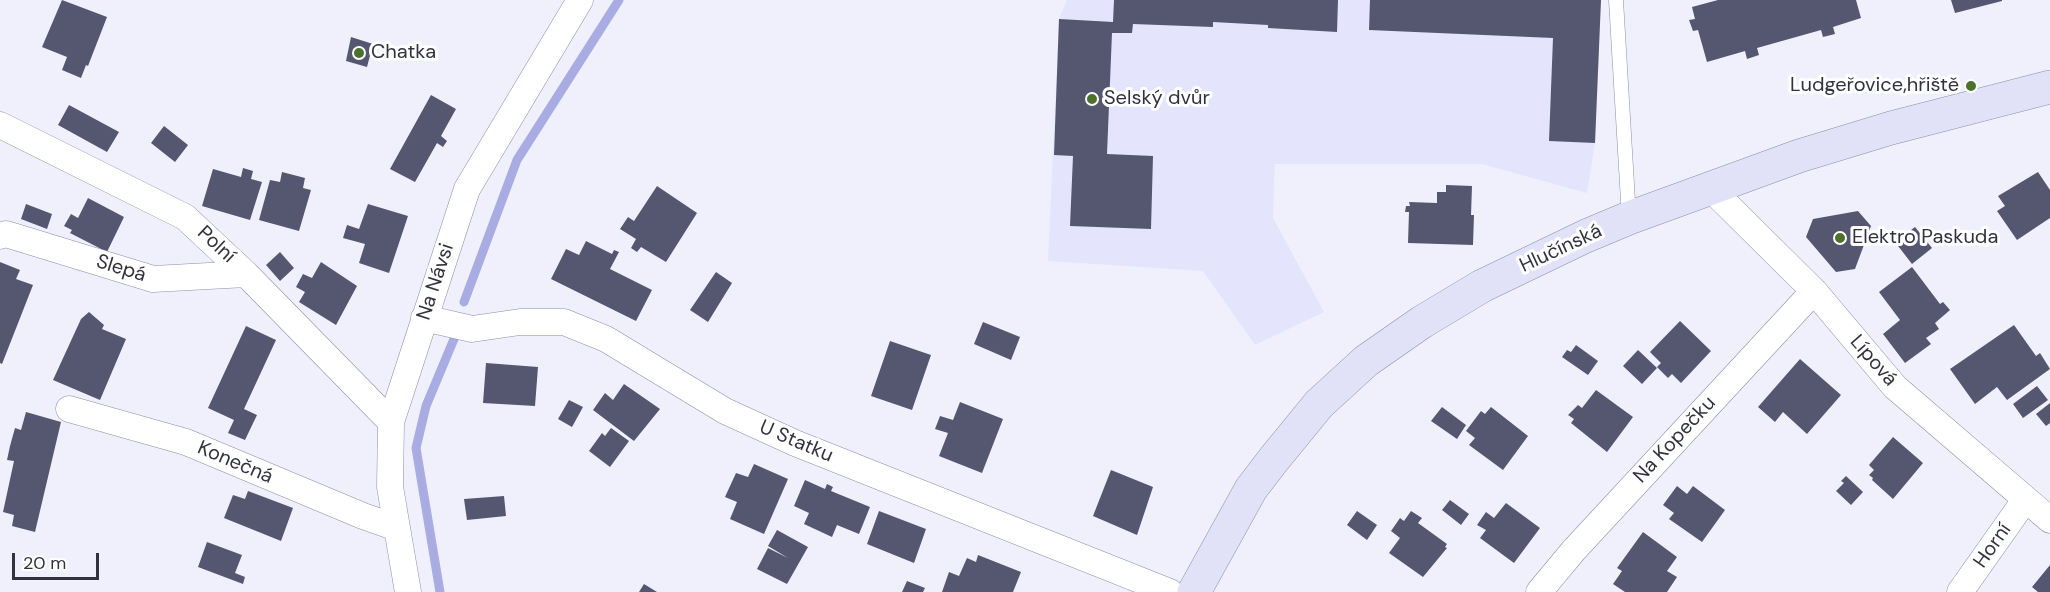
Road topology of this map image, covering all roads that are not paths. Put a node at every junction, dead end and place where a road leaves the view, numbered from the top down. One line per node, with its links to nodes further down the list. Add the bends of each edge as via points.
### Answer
1 (580, 0): 10 (street, Na Návsi, via 467,189)
2 (1616, 0): 6 (lane)
3 (2050, 87): 5 (street, Hlučínská, via 1891,128)
4 (0, 125): 8 (street, Polní, via 185,217)
5 (1710, 188): 6 (street, Hlučínská); 9 (street, Lípová)
6 (1629, 218): 18 (street, Hlučínská, via 1482,286 1366,361 1319,404 1274,459 1242,505)
7 (0, 236): 8 (street, Slepá, via 6,234 153,279)
8 (246, 274): 12 (street, Polní)
9 (1814, 291): 13 (street, Lípová, via 1894,387); 19 (street, Na Kopečku)
10 (424, 318): 12 (street, Na Návsi); 17 (street, U Statku, via 472,329 520,322 564,322 606,339 725,411 795,443)
11 (69, 409): 15 (street, Konečná, via 186,442)
12 (391, 422): 15 (street, Na Návsi, via 390,487)
13 (2025, 500): 14 (street, Lípová); 20 (street, Horní)
14 (2050, 520)
15 (397, 528): 16 (street, Na Návsi)
16 (408, 592)
17 (1170, 592)
18 (1194, 592)
19 (1539, 592)
20 (1960, 592)

